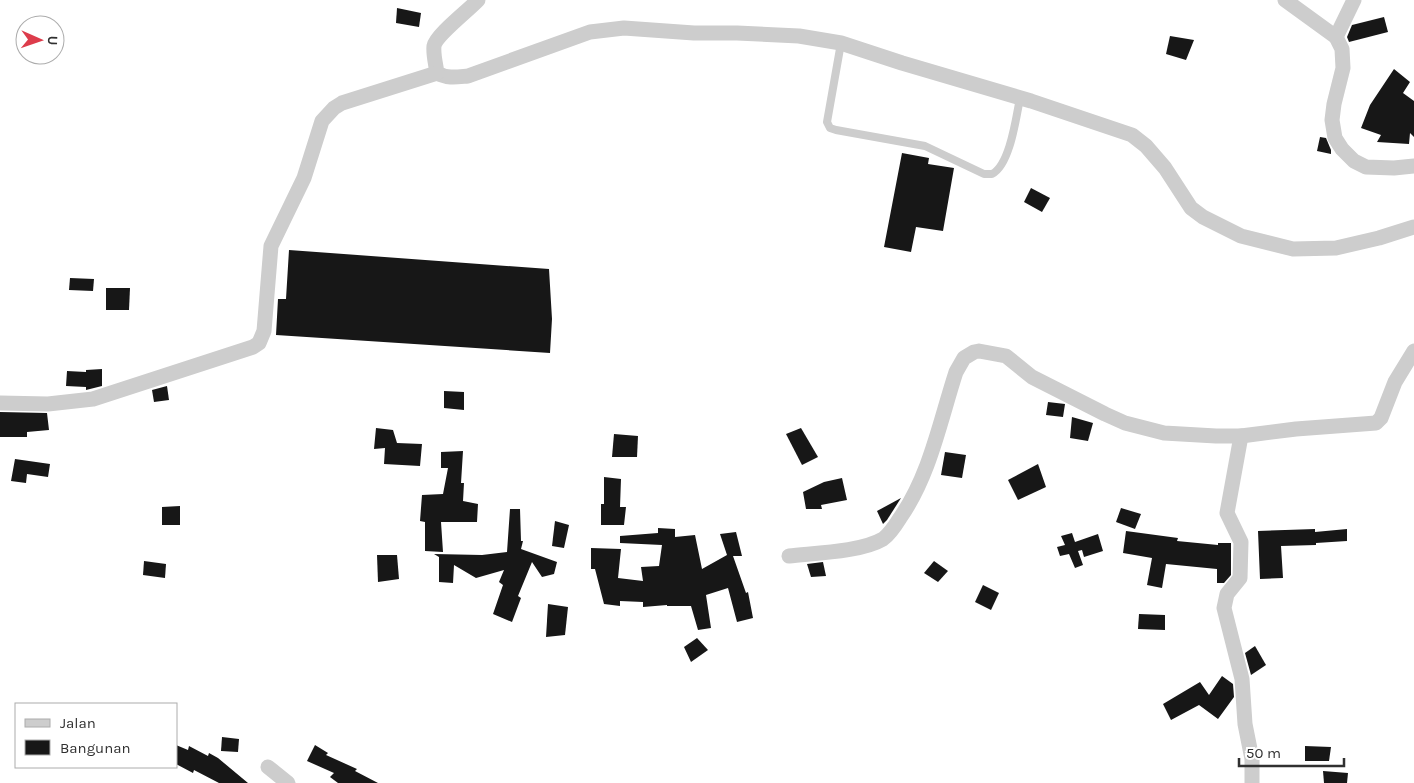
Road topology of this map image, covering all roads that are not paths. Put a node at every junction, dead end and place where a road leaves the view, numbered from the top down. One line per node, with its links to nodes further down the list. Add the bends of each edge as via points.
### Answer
1 (478, 0): 6 (street, via 435,43)
2 (1285, 0): 4 (street)
3 (1354, 0): 4 (street)
4 (1336, 37): 8 (street, via 1344,64 1332,120 1335,138 1342,150 1366,167)
5 (841, 43): 6 (street, via 799,36 624,28 590,32 468,76 451,78); 7 (street); 7 (lane, via 827,122 836,130 925,146 984,174 992,174 1000,168 1012,138)
6 (437, 73): 11 (street, via 342,103 322,121 302,183 272,246 264,331 259,343 93,399 48,404)
7 (1020, 98): 9 (street, via 1132,135 1152,153 1191,208 1241,236 1293,249 1336,248)
8 (1414, 166)
9 (1414, 227)
10 (1414, 351): 12 (street, via 1395,382 1381,418 1376,422)
11 (0, 403)
12 (1241, 436): 13 (street, via 1181,435 1125,423 1032,377 1006,356 974,352 964,358 956,372 926,467 909,505 892,531 883,539 851,549); 16 (street, via 1227,513 1241,542 1240,578 1227,594 1224,608 1242,679)
13 (789, 556)
14 (268, 767): 15 (street)
15 (288, 783)
16 (1252, 783)

